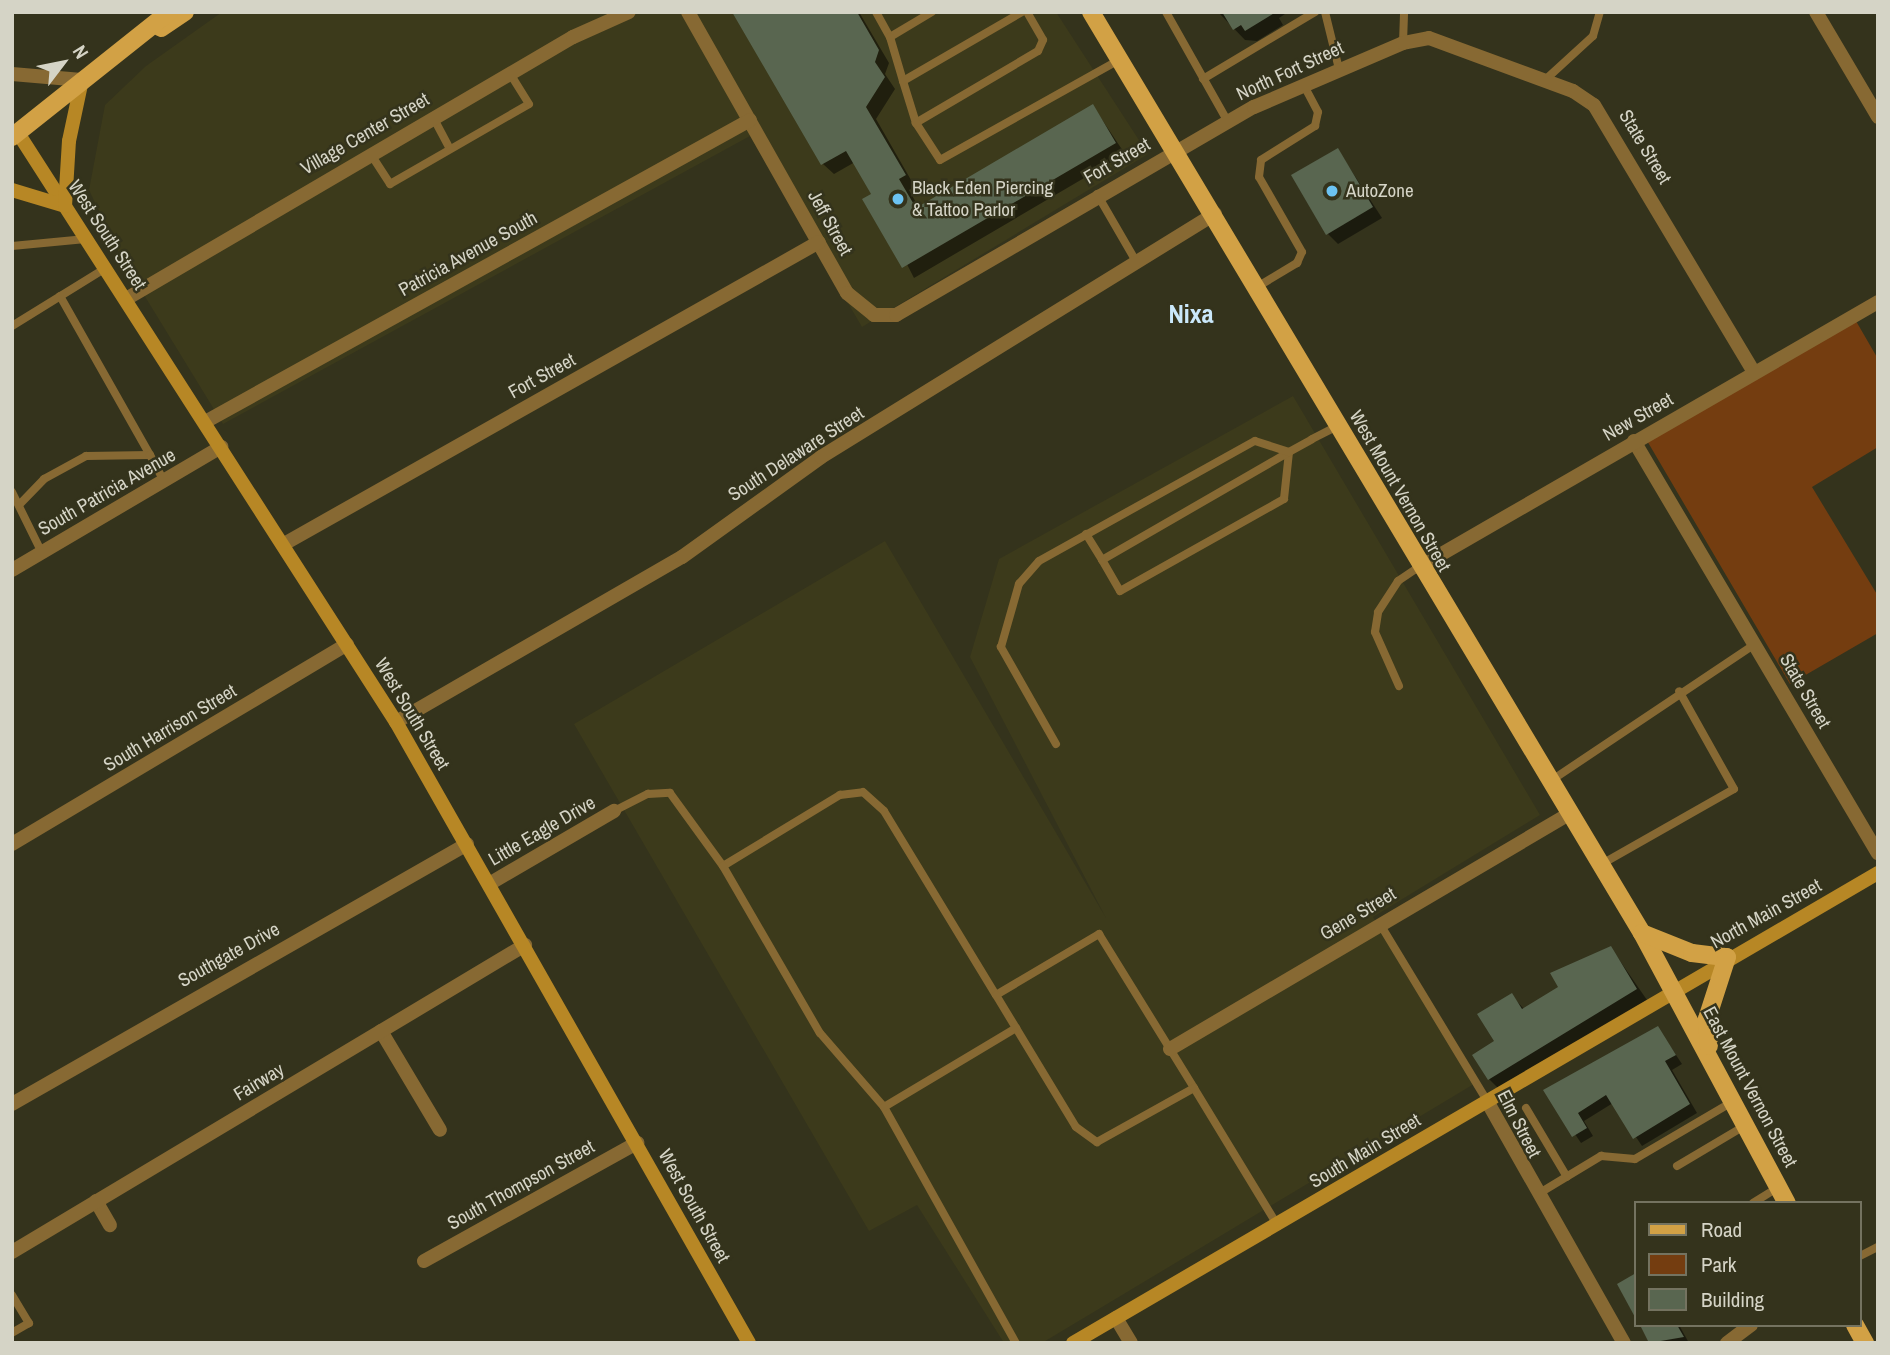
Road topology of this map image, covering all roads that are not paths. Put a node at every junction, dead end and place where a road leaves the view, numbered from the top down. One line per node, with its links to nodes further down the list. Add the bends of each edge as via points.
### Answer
1 (169, 12): 19 (main road)
2 (185, 12): 19 (main road)
3 (629, 12): 21 (street, Village Center Street)
4 (688, 12): 30 (street, Jeff Street)
5 (876, 12): 15 (lane)
6 (932, 12): 15 (lane)
7 (1025, 12): 26 (lane); 32 (lane, via 1044,40 1038,51)
8 (1091, 12): 18 (main road, West Mount Vernon Street)
9 (1166, 12): 23 (lane)
10 (1315, 12): 23 (lane)
11 (1325, 12): 20 (lane)
12 (1404, 12): 17 (lane)
13 (1600, 12): 25 (lane, via 1593,36)
14 (1816, 12): 29 (street)
15 (890, 37): 26 (lane)
16 (1423, 38): 17 (street, North Fort Street); 25 (street, State Street)
17 (1403, 43): 20 (street, North Fort Street)
18 (1121, 59): 32 (lane, via 947,159 934,154); 35 (main road, West Mount Vernon Street)
19 (110, 60): 24 (main road)
20 (1339, 69): 27 (street, North Fort Street)
21 (510, 73): 28 (street, Village Center Street); 34 (lane, via 529,104)
22 (12, 74): 24 (street)
23 (1203, 79): 31 (lane)
24 (82, 80): 33 (main road); 39 (street, via 70,132)
25 (1545, 80): 52 (street, State Street, via 1584,97 1610,124)
26 (903, 81): 32 (lane)
27 (1303, 84): 31 (street, North Fort Street); 47 (lane, via 1318,112 1315,126 1261,160 1259,177 1302,251 1297,263)
28 (433, 117): 34 (lane); 36 (street, Village Center Street)
29 (1878, 117)
30 (750, 120): 42 (street, Jeff Street); 53 (street, Patricia Avenue South)
31 (1228, 122): 35 (street, North Fort Street)
32 (916, 123)
33 (14, 131): 39 (street, West South Street)
34 (450, 149): 36 (lane, via 390,184)
35 (1178, 149): 38 (street, Fort Street); 40 (main road, West Mount Vernon Street)
36 (370, 153): 49 (street, Village Center Street)
37 (12, 190): 39 (street)
38 (1097, 194): 44 (street, Fort Street); 45 (lane)
39 (65, 206): 41 (street, West South Street)
40 (1215, 214): 45 (street, South Delaware Street); 47 (main road, West Mount Vernon Street)
41 (87, 239): 43 (lane); 46 (street, West South Street)
42 (819, 242): 44 (street, Jeff Street, via 847,293 874,315 896,315); 63 (street, Fort Street)
43 (12, 246)
44 (1005, 251)
45 (1136, 263): 72 (street, South Delaware Street, via 821,457 682,557)
46 (106, 268): 48 (lane); 49 (street, West South Street)
47 (1256, 287): 54 (main road, West Mount Vernon Street)
48 (60, 296): 51 (lane); 58 (lane)
49 (126, 299): 53 (street, West South Street)
50 (1878, 302): 52 (street, New Street)
51 (12, 326)
52 (1754, 371): 55 (street, New Street)
53 (205, 422): 56 (street, West South Street)
54 (1338, 426): 57 (lane); 66 (main road, West Mount Vernon Street)
55 (1634, 441): 66 (street, New Street); 68 (street, State Street)
56 (221, 447): 59 (street, South Patricia Avenue); 63 (street, West South Street)
57 (1289, 452): 62 (lane, via 1255,441); 65 (lane); 65 (lane, via 1284,499 1120,592)
58 (150, 455): 59 (lane); 61 (lane, via 86,456 44,479)
59 (164, 481): 64 (street, South Patricia Avenue)
60 (12, 492): 61 (lane)
61 (19, 505): 64 (lane)
62 (1086, 534): 65 (lane); 73 (lane, via 1039,561 1018,584 1001,647)
63 (284, 544): 69 (street, West South Street)
64 (41, 553): 67 (street, South Patricia Avenue)
65 (1102, 560)
66 (1419, 567): 70 (lane, via 1398,581 1378,612 1375,632); 74 (main road, West Mount Vernon Street)
67 (12, 570)
68 (1755, 643): 71 (lane); 79 (street, State Street)
69 (347, 644): 72 (street, West South Street); 77 (street, South Harrison Street)
70 (1399, 686)
71 (1679, 691): 74 (lane, via 1661,711); 80 (lane, via 1734,789)
72 (396, 722): 78 (street, West South Street)
73 (1056, 744)
74 (1548, 782): 76 (main road, West Mount Vernon Street)
75 (614, 811): 81 (lane, via 648,794 670,793); 83 (street, Little Eagle Drive)
76 (1568, 815): 80 (main road, West Mount Vernon Street); 84 (street, Gene Street)
77 (12, 844)
78 (467, 844): 83 (street, West South Street); 97 (street, Southgate Drive)
79 (1878, 853)
80 (1600, 865): 85 (main road, West Mount Vernon Street)
81 (723, 866): 89 (lane, via 840,795 863,792 884,811); 98 (lane, via 820,1033)
82 (1878, 873): 87 (street, North Main Street)
83 (489, 884): 86 (street, West South Street)
84 (1379, 923): 92 (street, Gene Street); 95 (lane, Elm Street)
85 (1642, 933): 87 (main road, via 1692,953); 88 (main road, West Mount Vernon Street)
86 (525, 945): 91 (street, Fairway); 102 (street, West South Street)
87 (1727, 957): 88 (street, North Main Street); 93 (main road, via 1707,1019)
88 (1675, 990): 93 (main road, East Mount Vernon Street); 95 (street, South Main Street)
89 (996, 995): 90 (lane); 92 (lane, via 1099,934)
90 (1016, 1028): 94 (lane, via 1076,1127 1097,1142); 98 (lane)
91 (381, 1031): 101 (street); 107 (street, Fairway)
92 (1170, 1049): 94 (lane)
93 (1709, 1053): 96 (main road, East Mount Vernon Street)
94 (1194, 1088): 110 (lane)
95 (1487, 1101): 106 (street, Elm Street); 110 (street, South Main Street)
96 (1734, 1101): 100 (main road, East Mount Vernon Street); 104 (lane, via 1635,1159 1612,1153)
97 (12, 1104)
98 (884, 1107): 121 (lane)
99 (1526, 1108): 104 (lane)
100 (1746, 1125): 103 (lane); 105 (main road, East Mount Vernon Street)
101 (440, 1129)
102 (637, 1143): 114 (street, South Thompson Street); 120 (street, West South Street)
103 (1677, 1167)
104 (1566, 1177): 106 (lane)
105 (1783, 1195): 108 (lane)
106 (1536, 1196): 124 (street, Elm Street)
107 (96, 1201): 109 (street); 112 (street, Fairway)
108 (1760, 1201)
109 (110, 1224)
110 (1278, 1226): 116 (street, South Main Street)
111 (1878, 1247): 113 (lane)
112 (12, 1252)
113 (1862, 1255)
114 (424, 1261)
115 (12, 1295): 119 (lane, via 29,1323)
116 (1116, 1318): 122 (street, South Main Street); 123 (street)
117 (1748, 1327): 125 (street)
118 (1856, 1327): 126 (main road)
119 (12, 1333)
120 (749, 1343)
121 (1016, 1343)
122 (1073, 1343)
123 (1131, 1343)
124 (1624, 1343)
125 (1727, 1343)
126 (1865, 1343)

